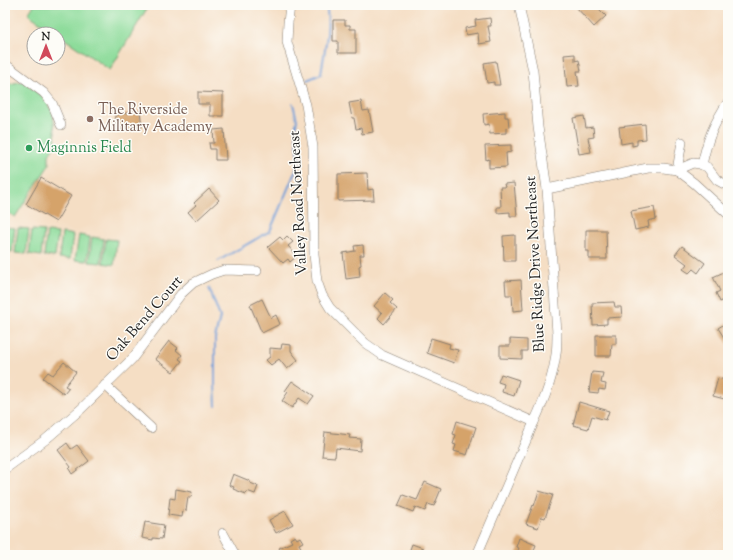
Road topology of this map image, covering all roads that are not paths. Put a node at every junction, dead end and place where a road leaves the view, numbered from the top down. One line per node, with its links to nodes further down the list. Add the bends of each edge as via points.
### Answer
1 (290, 5): 14 (street, Valley Road Northeast, via 287,42 306,105 313,148 314,255 317,281 322,295 330,308 382,355)
2 (519, 5): 10 (street, Blue Ridge Drive Northeast, via 533,71)
3 (5, 64): 5 (street, via 44,94 52,103)
4 (728, 102): 7 (street, via 709,139)
5 (61, 125)
6 (682, 142): 8 (street)
7 (702, 165): 8 (street, via 693,164); 9 (street, via 707,167 717,180)
8 (677, 170): 10 (street, via 648,168); 11 (street)
9 (728, 186)
10 (547, 189): 14 (street, Blue Ridge Drive Northeast, via 557,333 556,355 552,377)
11 (728, 214)
12 (257, 271): 13 (street, Oak Bend Court, via 224,270 193,283 181,294 132,359)
13 (105, 385): 15 (street); 16 (street, Oak Bend Court, via 50,435)
14 (534, 422): 19 (street, Blue Ridge Drive Northeast)
15 (151, 428)
16 (5, 469)
17 (223, 533): 18 (street)
18 (235, 555)
19 (477, 555)

